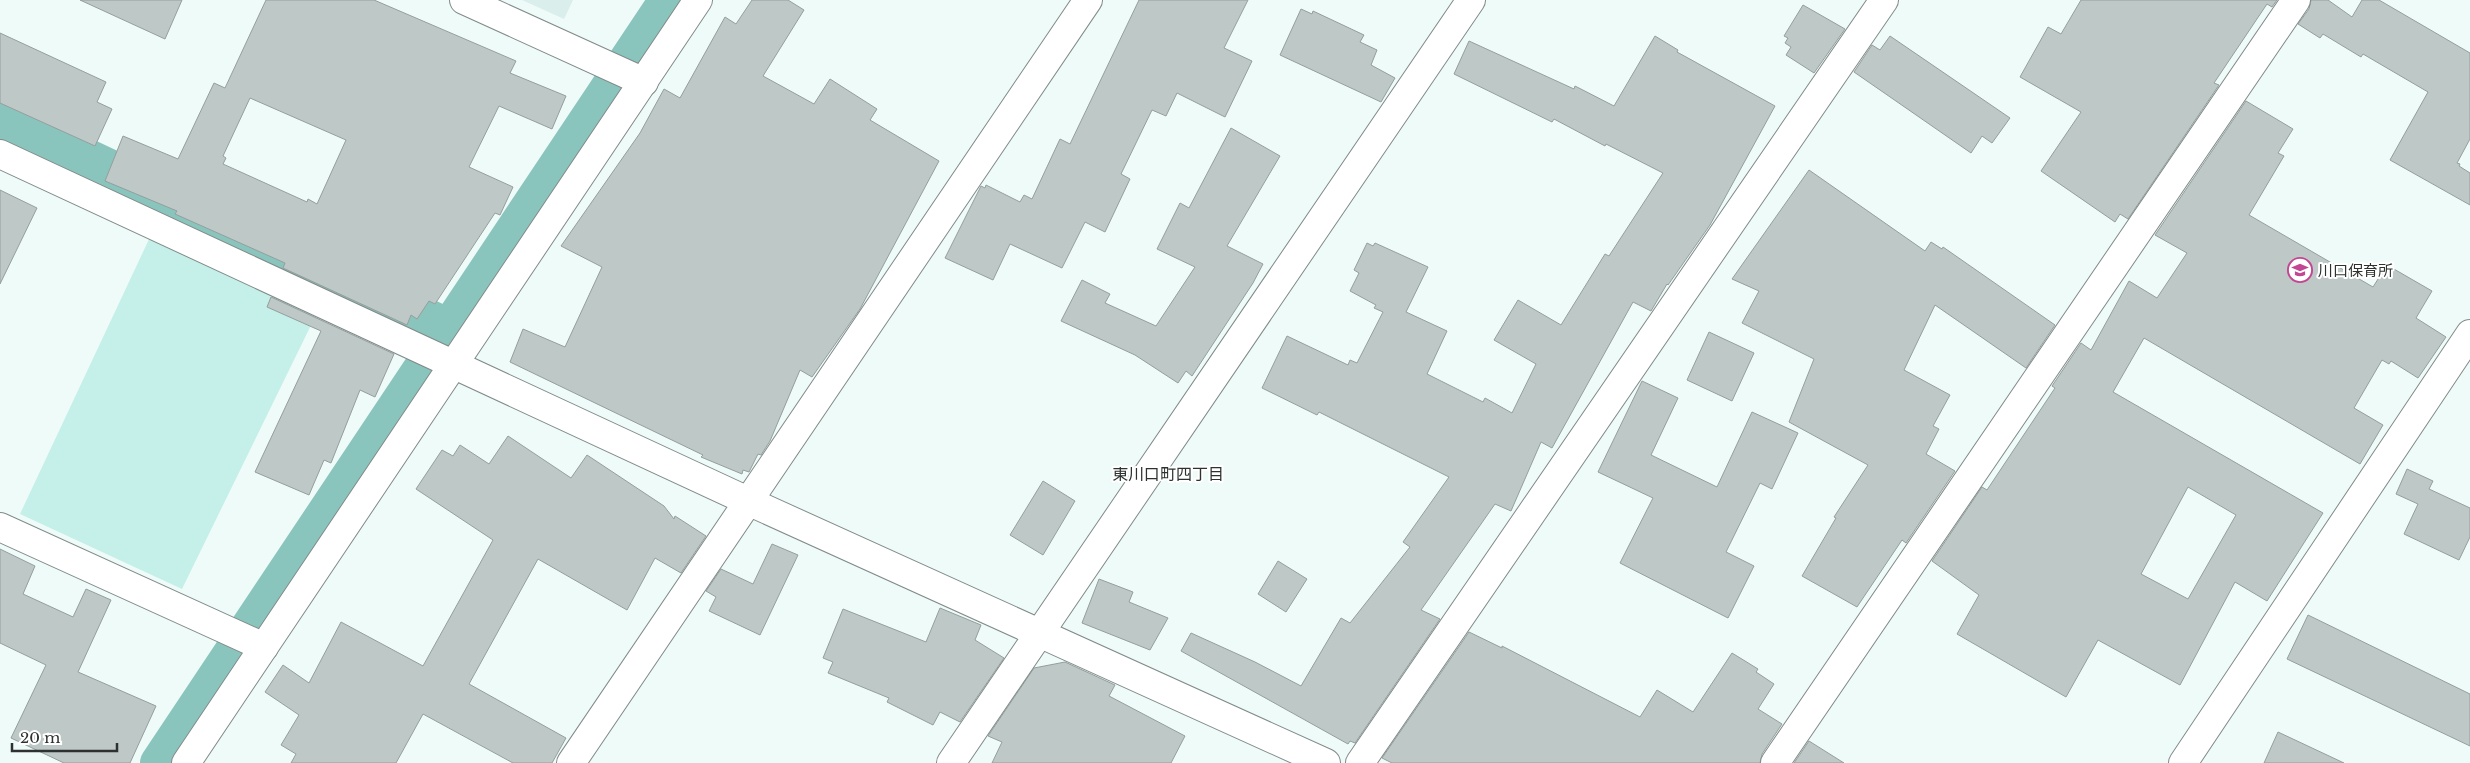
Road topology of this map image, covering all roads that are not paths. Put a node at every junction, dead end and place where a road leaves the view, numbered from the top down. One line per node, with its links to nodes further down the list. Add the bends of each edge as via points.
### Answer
1 (464, 0): 7 (street)
2 (698, 0): 7 (street)
3 (1088, 0): 11 (street)
4 (1471, 0): 13 (street)
5 (1884, 0): 19 (street)
6 (2296, 0): 20 (street)
7 (644, 82): 10 (street)
8 (0, 154): 10 (street)
9 (2470, 334): 21 (street)
10 (453, 363): 11 (street); 14 (street)
11 (750, 502): 13 (street); 16 (street)
12 (0, 527): 14 (street)
13 (1039, 633): 17 (street); 18 (street)
14 (264, 647): 15 (street)
15 (186, 763)
16 (571, 763)
17 (951, 763)
18 (1326, 763)
19 (1360, 763)
20 (1775, 763)
21 (2183, 763)

